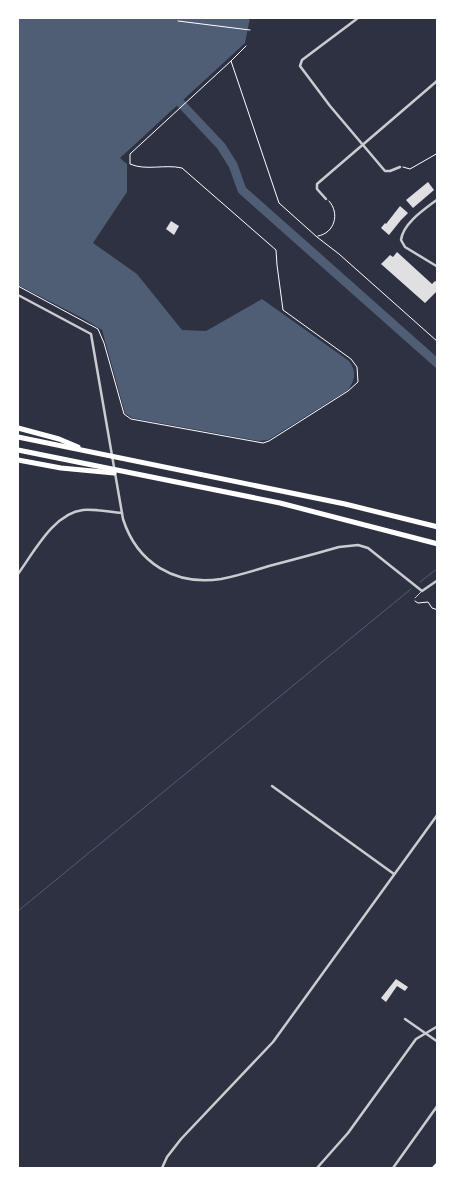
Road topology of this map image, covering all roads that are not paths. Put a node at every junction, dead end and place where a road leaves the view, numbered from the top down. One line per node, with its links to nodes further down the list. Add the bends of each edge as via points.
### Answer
1 (358, 18): 4 (street, via 300,63)
2 (438, 72): 3 (street)
3 (437, 81): 4 (street)
4 (363, 145): 5 (street, via 385,170); 6 (street, via 317,184 317,189)
5 (400, 166)
6 (326, 199)
7 (438, 199): 8 (street, via 408,226 401,240 405,247)
8 (438, 267)
9 (18, 295): 16 (street, via 91,334)
10 (18, 428): 13 (highway, via 59,439)
11 (18, 437): 13 (highway)
12 (18, 450): 15 (highway)
13 (90, 452): 17 (highway, via 362,508)
14 (18, 460): 15 (highway, via 61,468)
15 (135, 474): 18 (highway, via 280,503)
16 (122, 513): 19 (street, via 89,510 66,515 56,522); 21 (street, via 128,534 138,551 162,570 195,580 219,579 339,547 358,545 375,553)
17 (438, 527)
18 (438, 544)
19 (18, 574)
20 (438, 580): 21 (street)
21 (422, 591): 22 (lane)
22 (415, 598)
23 (272, 786): 25 (street)
24 (438, 814): 25 (street)
25 (394, 874): 32 (street, via 273,1042 181,1139)
26 (405, 1019): 28 (street)
27 (438, 1026): 28 (street)
28 (425, 1033): 29 (street); 33 (street, via 416,1039 348,1133)
29 (438, 1042)
30 (438, 1105): 34 (street)
31 (438, 1164): 35 (main road)
32 (162, 1168)
33 (317, 1168)
34 (393, 1168)
35 (434, 1168)

